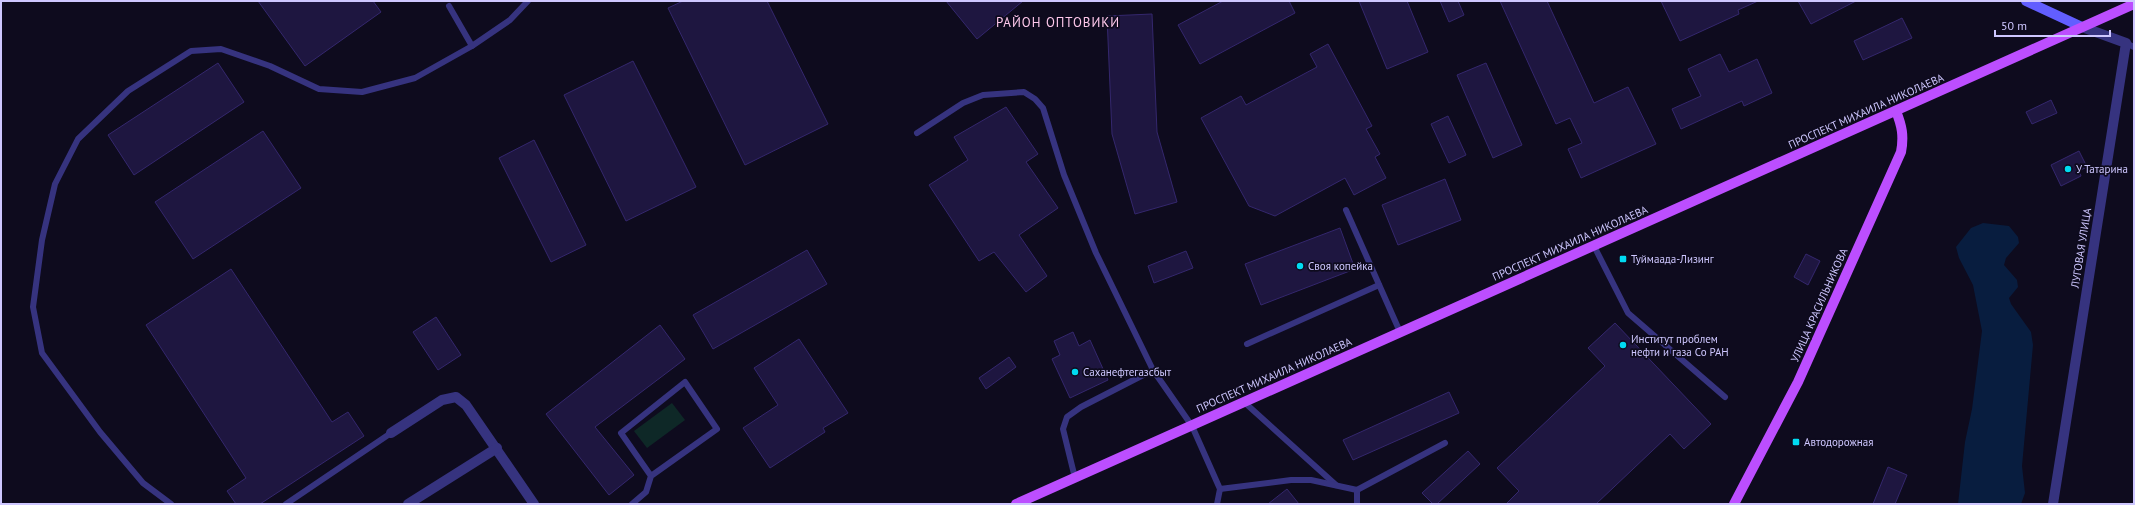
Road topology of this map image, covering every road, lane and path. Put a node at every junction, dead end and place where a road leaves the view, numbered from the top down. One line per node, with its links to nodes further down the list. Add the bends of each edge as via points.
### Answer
1 (528, 1): 7 (lane, via 510,20)
2 (2026, 1): 5 (main road)
3 (2134, 4): 5 (main road, ПРОСПЕКТ МИХАИЛА НИКОЛАЕВА)
4 (449, 6): 7 (lane)
5 (2082, 27): 6 (street, ЛУГОВАЯ УЛИЦА); 8 (main road, ПРОСПЕКТ МИХАИЛА НИКОЛАЕВА)
6 (2130, 45): 36 (street, ЛУГОВАЯ УЛИЦА)
7 (472, 46): 27 (lane, via 415,78 362,92 319,89 270,66 221,49 191,51 128,91 78,140 55,184 42,240 33,308 42,353 105,438 143,483)
8 (1896, 111): 11 (main road, ПРОСПЕКТ МИХАИЛА НИКОЛАЕВА); 35 (main road, УЛИЦА КРАСИЛЬНИКОВА, via 1904,138 1898,159 1798,382)
9 (917, 133): 15 (lane, via 963,103 983,95 1024,92 1035,99 1043,108 1064,176 1096,253)
10 (1346, 210): 12 (lane)
11 (1594, 246): 13 (main road, ПРОСПЕКТ МИХАИЛА НИКОЛАЕВА); 16 (lane, via 1628,313)
12 (1379, 285): 13 (lane); 14 (lane)
13 (1400, 332): 17 (main road, ПРОСПЕКТ МИХАИЛА НИКОЛАЕВА)
14 (1247, 344)
15 (1152, 370): 18 (lane); 23 (lane, via 1067,417 1063,429)
16 (1725, 397)
17 (1244, 402): 18 (main road, ПРОСПЕКТ МИХАИЛА НИКОЛАЕВА); 24 (lane)
18 (1192, 426): 23 (main road, ПРОСПЕКТ МИХАИЛА НИКОЛАЕВА); 25 (lane)
19 (391, 433): 21 (street, via 442,400 456,397 466,405); 28 (lane)
20 (1445, 443): 26 (lane)
21 (497, 448): 29 (street); 30 (street)
22 (651, 476): 22 (lane, via 621,433 686,382 718,429); 31 (lane, via 646,492)
23 (1075, 478): 32 (main road, ПРОСПЕКТ МИХАИЛА НИКОЛАЕВА)
24 (1338, 486): 25 (lane, via 1311,480 1291,480); 26 (lane)
25 (1220, 489): 33 (lane)
26 (1356, 490): 34 (lane)
27 (170, 504)
28 (286, 504)
29 (408, 504)
30 (534, 504)
31 (632, 504)
32 (1016, 504)
33 (1217, 504)
34 (1357, 504)
35 (1734, 504)
36 (2053, 504)

